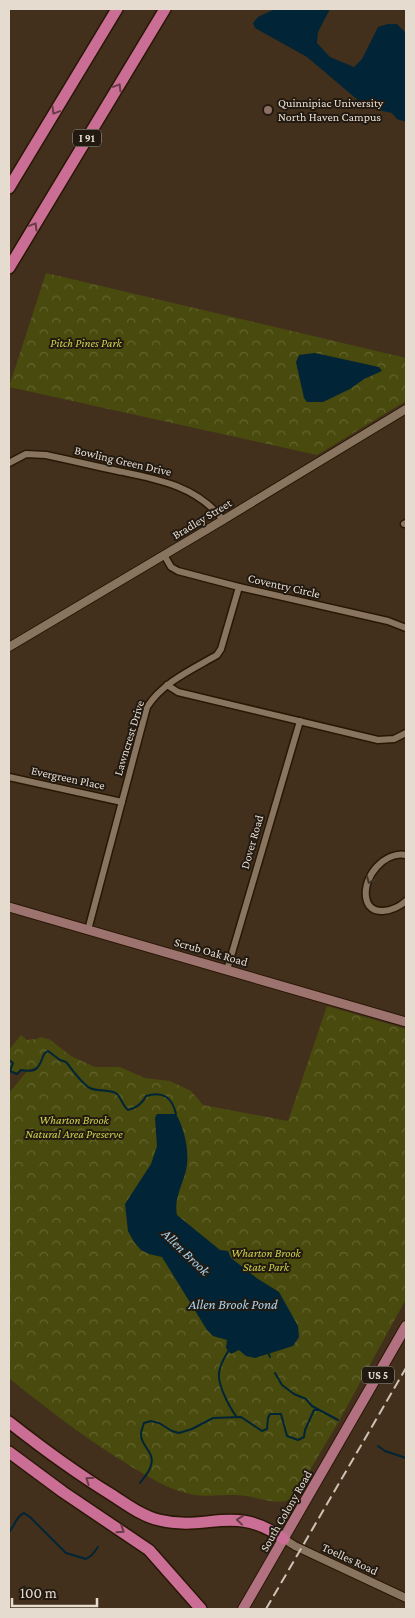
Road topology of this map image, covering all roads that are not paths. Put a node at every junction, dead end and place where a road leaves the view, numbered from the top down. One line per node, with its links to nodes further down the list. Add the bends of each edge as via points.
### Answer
1 (117, 9): 3 (highway, one-way to 3)
2 (165, 9): 4 (highway, I 91, one-way to 2)
3 (9, 188)
4 (9, 268)
5 (406, 409): 7 (street, Bradley Street)
6 (9, 463): 7 (street, Bowling Green Drive, via 26,454 46,455 163,481 187,491)
7 (223, 520): 8 (street, Bradley Street)
8 (164, 555): 9 (street, Coventry Circle, via 171,567 178,571); 11 (street, Bradley Street)
9 (239, 587): 10 (street, Coventry Circle, via 388,621); 12 (street, Lawncrest Drive, via 217,655)
10 (406, 628)
11 (9, 648)
12 (167, 685): 13 (street, via 178,692); 16 (street, Lawncrest Drive, via 147,707)
13 (300, 721): 14 (street, via 378,740); 21 (street, Dover Road)
14 (406, 733)
15 (9, 777): 16 (street, Evergreen Place)
16 (122, 802): 20 (street, Lawncrest Drive)
17 (406, 855): 18 (street, one-way to 18, via 388,858 379,865 370,877 366,895 369,905 379,911 391,911)
18 (406, 901)
19 (9, 907): 20 (main road, Scrub Oak Road)
20 (88, 930): 21 (main road, Scrub Oak Road)
21 (226, 970): 22 (main road, Scrub Oak Road)
22 (406, 1022)
23 (406, 1326): 26 (main road, South Colony Road / US 5)
24 (9, 1422): 26 (highway, one-way to 24, via 244,1520 182,1523 149,1517 72,1469)
25 (9, 1452): 28 (highway, one-way to 28, via 149,1550)
26 (284, 1539): 27 (street, Toelles Road); 29 (main road, South Colony Road / US 5)
27 (406, 1598)
28 (201, 1609)
29 (243, 1609)

